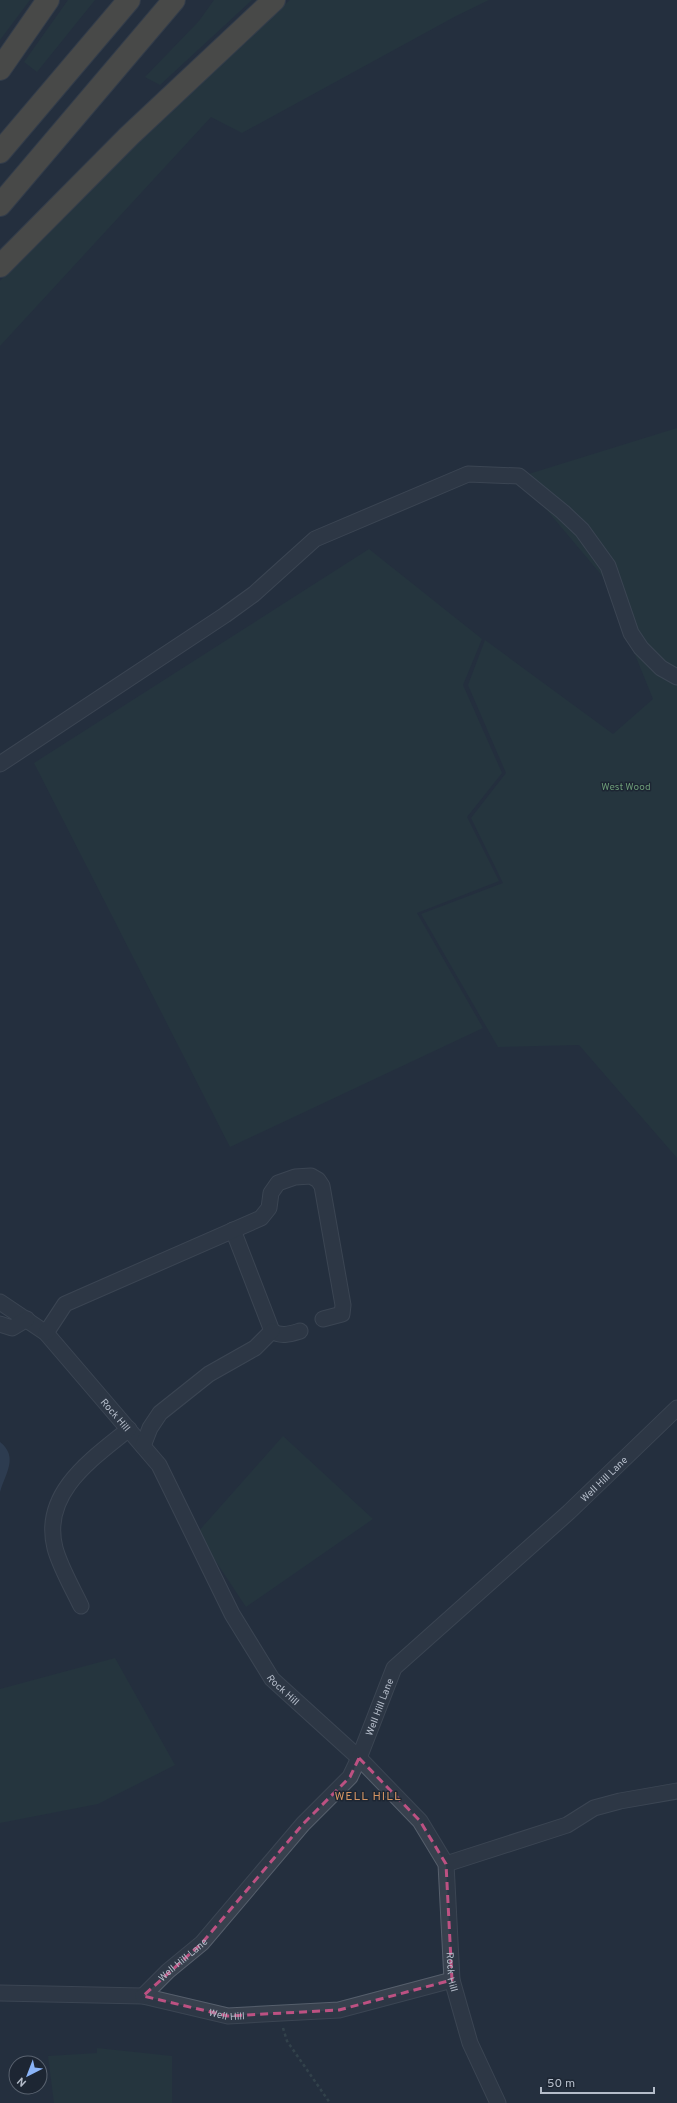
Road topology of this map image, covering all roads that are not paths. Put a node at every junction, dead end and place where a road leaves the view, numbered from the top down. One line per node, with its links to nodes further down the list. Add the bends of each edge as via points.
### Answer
1 (48, 0): 5 (highway)
2 (129, 0): 6 (highway)
3 (174, 0): 7 (highway)
4 (274, 0): 8 (highway, via 129,136)
5 (0, 69)
6 (0, 152)
7 (0, 205)
8 (0, 266)
9 (677, 677): 10 (street, via 661,668 641,648 631,633 608,566 582,530 519,476 468,474 315,539 249,599)
10 (0, 764)
11 (233, 1230): 14 (street, via 261,1218 269,1208 271,1193 278,1183 295,1177 311,1176 318,1180 322,1186 344,1305 342,1314); 16 (street); 18 (street, via 65,1304)
12 (0, 1302): 13 (street, Rock Hill)
13 (27, 1319): 15 (street, via 12,1328); 18 (street, Rock Hill)
14 (324, 1319)
15 (0, 1324)
16 (272, 1331): 17 (street, via 287,1335); 21 (street, via 255,1348 209,1374 160,1413 150,1428)
17 (300, 1331)
18 (46, 1333): 20 (street, Rock Hill)
19 (677, 1408): 23 (street, Well Hill Lane, via 569,1512 394,1668)
20 (129, 1429): 21 (street, Rock Hill); 22 (street, via 72,1477 54,1514 52,1532 55,1549)
21 (143, 1446): 23 (street, Rock Hill, via 159,1466 232,1614 272,1678)
22 (82, 1606)
23 (359, 1758): 25 (street, Rock Hill, via 420,1821); 28 (street, Well Hill Lane, via 350,1777 303,1824 202,1943)
24 (677, 1791): 25 (street, via 594,1808 567,1826)
25 (446, 1864): 26 (street, Rock Hill)
26 (452, 1980): 28 (street, Well Hill, via 339,2010 228,2016); 29 (street, Rock Hill, via 470,2043)
27 (0, 1993): 28 (street, Well Hill)
28 (143, 1996)
29 (498, 2103)

